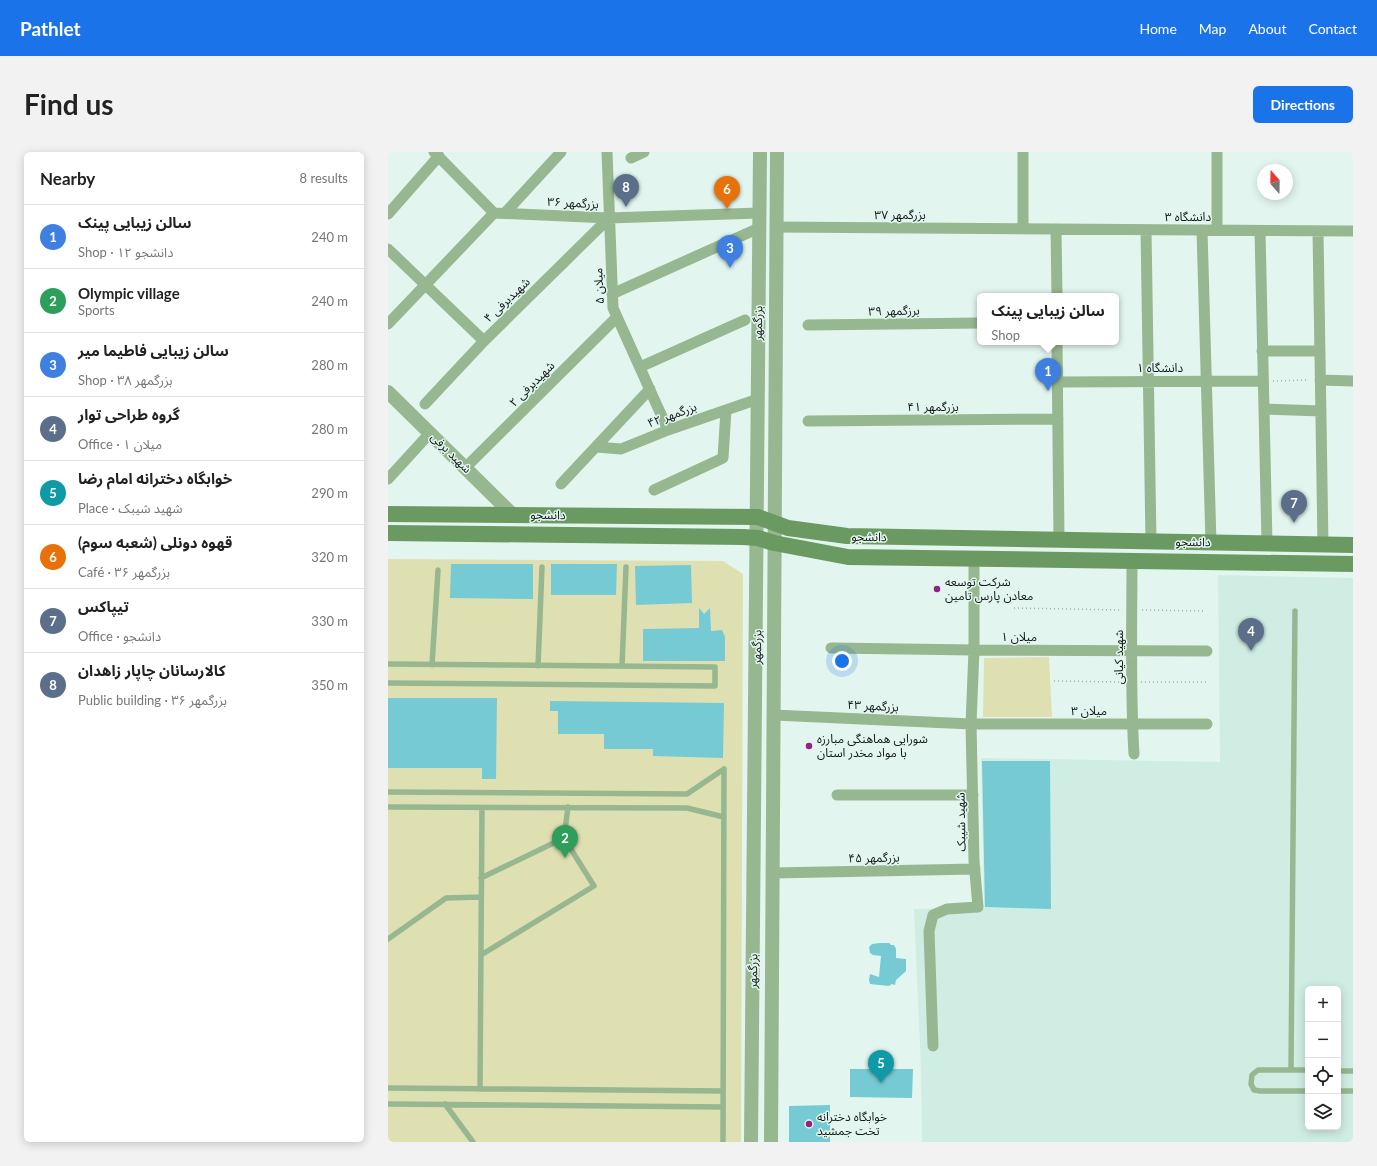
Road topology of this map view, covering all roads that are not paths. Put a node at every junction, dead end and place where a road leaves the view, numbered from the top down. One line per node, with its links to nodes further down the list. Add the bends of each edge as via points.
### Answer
1 (561, 152): 10 (street)
2 (607, 152): 13 (street, میلان ۵)
3 (644, 152): 9 (street)
4 (760, 152): 11 (street, بزرگمهر)
5 (777, 152): 14 (street, بزرگمهر)
6 (1023, 152): 16 (street)
7 (1217, 152): 20 (street)
8 (436, 154): 10 (street); 12 (street)
9 (631, 158)
10 (500, 213): 13 (street, بزرگمهر ۳۶); 25 (street)
11 (759, 213): 13 (street, بزرگمهر ۳۶); 15 (street, بزرگمهر)
12 (388, 214)
13 (609, 218): 27 (street, میلان ۵); 33 (street, شهیدبرفی ۴)
14 (776, 227): 16 (street, بزرگمهر ۳۷); 63 (street, بزرگمهر)
15 (759, 228): 27 (street); 46 (street, بزرگمهر)
16 (1023, 229): 17 (street, دانشگاه ۳)
17 (1056, 229): 18 (street, دانشگاه ۳); 26 (street)
18 (1146, 230): 19 (street, دانشگاه ۳); 39 (street)
19 (1202, 230): 20 (street, دانشگاه ۳); 40 (street)
20 (1217, 230): 21 (street, دانشگاه ۳)
21 (1260, 231): 22 (street, دانشگاه ۳); 35 (street)
22 (1318, 231): 23 (street, دانشگاه ۳); 36 (street)
23 (1353, 231)
24 (388, 249): 25 (street)
25 (425, 285): 31 (street); 33 (street)
26 (1057, 293)
27 (612, 294): 28 (street, میلان ۵)
28 (617, 317): 37 (street, میلان ۵); 56 (street, شهیدبرفی ۲)
29 (745, 320): 37 (street)
30 (977, 323): 32 (street, برزگمهر ۳۹)
31 (388, 324)
32 (808, 325)
33 (484, 341): 47 (street, شهیدبرفی ۴)
34 (1057, 345): 43 (street)
35 (1262, 351): 36 (street); 41 (street)
36 (1320, 351): 38 (street)
37 (640, 367): 44 (street, میلان ۵)
38 (1320, 380): 42 (street); 50 (street)
39 (1148, 381): 40 (street, دانشگاه ۱); 43 (street, دانشگاه ۱); 67 (street)
40 (1206, 381): 41 (street, دانشگاه ۱); 69 (street)
41 (1263, 381): 48 (street)
42 (1353, 381)
43 (1058, 382): 51 (street)
44 (650, 389): 53 (street, میلان ۵); 55 (street)
45 (388, 392): 54 (street, شهید برفی)
46 (758, 399): 49 (street, بزرگمهر ۴۲); 62 (street, بزرگمهر)
47 (426, 404)
48 (1264, 409): 50 (street); 70 (street)
49 (726, 410): 53 (street, بزرگمهر ۴۲); 59 (street, via 723,458)
50 (1321, 411): 71 (street)
51 (1058, 419): 52 (street, بزرگمهر ۴۱); 66 (street)
52 (808, 420)
53 (668, 430): 55 (street, بزرگمهر ۴۲, via 621,449)
54 (430, 433): 56 (street, شهید برفی); 57 (street)
55 (596, 447): 58 (street)
56 (465, 468): 61 (street, شهید برفی)
57 (390, 476)
58 (561, 484)
59 (654, 490)
60 (388, 514): 61 (main road, دانشجو)
61 (513, 515): 62 (main road, دانشجو)
62 (758, 517): 63 (main road, دانشجو); 65 (street, بزرگمهر)
63 (774, 523): 66 (main road, دانشجو, via 788,528 847,536); 68 (street, بزرگمهر)
64 (388, 533): 65 (main road, دانشجو)
65 (758, 538): 68 (main road, دانشجو); 105 (street, بزرگمهر)
66 (1059, 540): 67 (main road, دانشجو)
67 (1151, 542): 69 (main road, دانشجو)
68 (774, 543): 73 (main road, دانشجو, via 848,557); 89 (street, بزرگمهر)
69 (1211, 543): 70 (main road, دانشجو)
70 (1267, 543): 71 (main road, دانشجو)
71 (1323, 544): 72 (main road, دانشجو)
72 (1353, 545)
73 (974, 558): 74 (main road, دانشجو); 81 (street, شهید شیبک)
74 (1132, 561): 75 (main road, دانشجو); 83 (street, شهید کیانی)
75 (1353, 564)
76 (542, 567): 86 (lane)
77 (626, 567): 87 (lane)
78 (438, 570): 85 (lane)
79 (1295, 611): 110 (lane)
80 (831, 648): 81 (street, میلان ۱)
81 (974, 650): 83 (street, میلان ۱); 91 (street, شهید شیبک)
82 (1207, 650): 83 (street, میلان ۱)
83 (1131, 651): 90 (street, شهید کیانی)
84 (388, 664): 85 (lane)
85 (432, 665): 86 (lane)
86 (538, 666): 87 (lane)
87 (622, 666): 88 (lane, via 715,667 715,686)
88 (388, 683)
89 (774, 715): 91 (street, بزرگمهر ۴۳); 104 (street, بزرگمهر)
90 (1132, 723): 91 (street, میلان ۳); 92 (street, میلان ۳); 93 (street, شهید کیانی)
91 (971, 724): 96 (street, شهید شیبک)
92 (1207, 724)
93 (1134, 754)
94 (388, 792): 100 (lane, via 687,794 724,769)
95 (837, 795): 96 (street)
96 (973, 795): 102 (street, شهید شیبک)
97 (388, 807): 99 (lane)
98 (568, 807): 99 (lane); 100 (lane, via 687,808); 101 (lane)
99 (482, 808): 103 (lane)
100 (724, 817): 116 (lane)
101 (564, 838): 103 (lane); 108 (lane, via 594,886)
102 (975, 869): 104 (street, بزرگمهر ۴۵); 109 (street, شهید شیبک, via 978,907 947,908 933,915 930,926)
103 (481, 878): 106 (lane)
104 (773, 879): 105 (street); 124 (street, بزرگمهر)
105 (754, 884): 123 (street, بزرگمهر)
106 (481, 898): 107 (lane, via 446,898); 108 (lane)
107 (388, 939)
108 (481, 955): 115 (lane)
109 (933, 1046)
110 (1291, 1070): 111 (lane); 117 (lane, via 1258,1070 1252,1075 1251,1084 1254,1090)
111 (1305, 1070)
112 (1341, 1071): 113 (lane)
113 (1353, 1071)
114 (388, 1088): 115 (lane)
115 (480, 1089): 116 (lane)
116 (723, 1091): 122 (lane)
117 (1305, 1091)
118 (1341, 1091): 119 (lane)
119 (1353, 1091)
120 (388, 1104): 121 (lane)
121 (446, 1104): 122 (lane); 125 (lane)
122 (723, 1107): 126 (lane)
123 (751, 1117): 124 (street); 127 (street, بزرگمهر)
124 (771, 1118): 128 (street, بزرگمهر)
125 (472, 1142)
126 (723, 1142)
127 (751, 1142)
128 (771, 1142)

